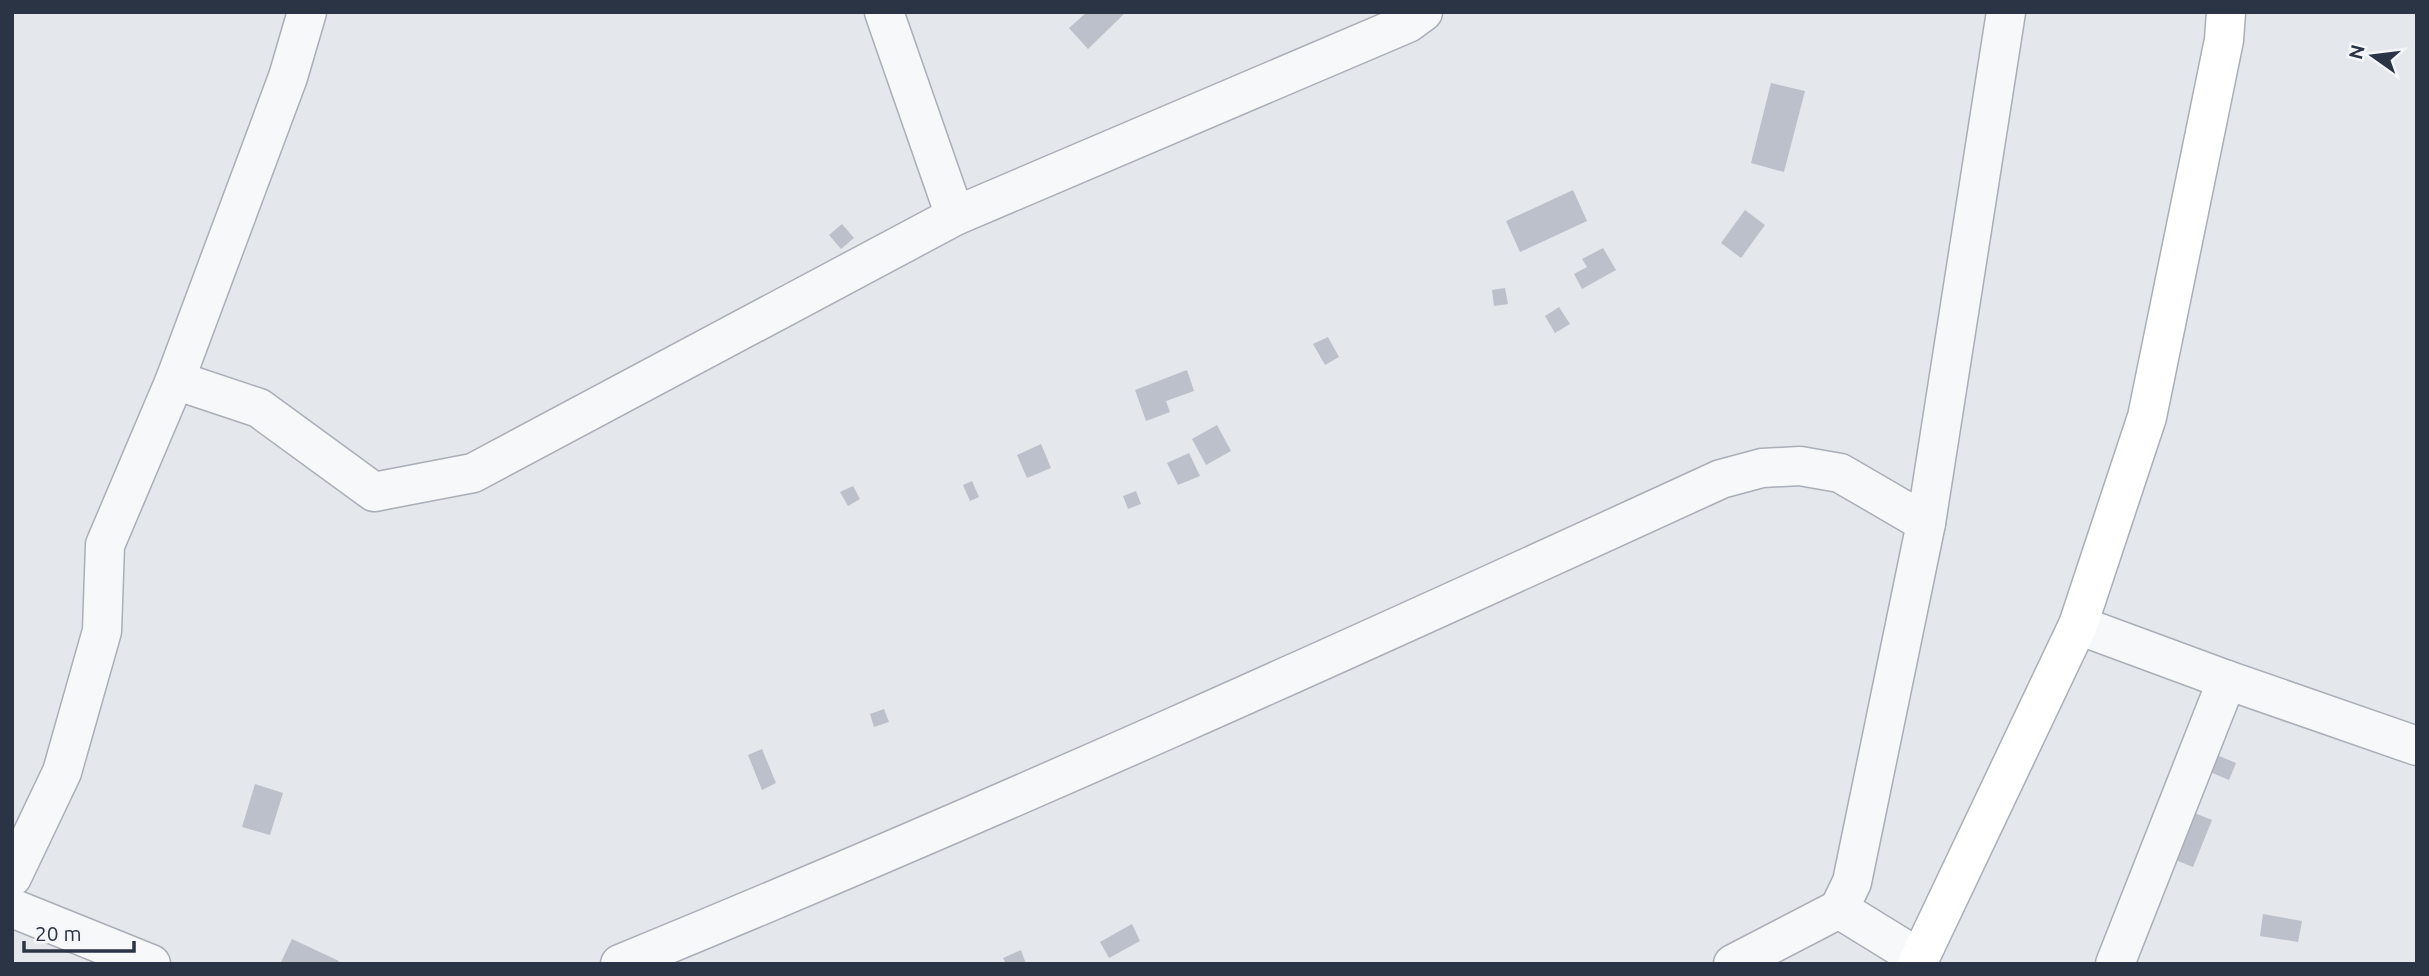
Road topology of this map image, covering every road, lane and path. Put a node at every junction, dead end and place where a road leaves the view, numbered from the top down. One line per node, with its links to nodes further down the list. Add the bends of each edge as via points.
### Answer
1 (307, 12): 7 (street, via 288,77)
2 (884, 12): 6 (street)
3 (1423, 12): 6 (street, via 1408,23)
4 (2006, 12): 8 (street)
5 (2226, 12): 9 (street, via 2147,417)
6 (955, 216): 7 (street, via 473,473 374,492 259,408)
7 (175, 380): 12 (street, via 105,545 102,631 62,772)
8 (1926, 523): 14 (street, via 1852,882); 17 (street, via 1840,473 1762,468 1721,479 818,883)
9 (2078, 625): 10 (street); 15 (street)
10 (2227, 680): 11 (street); 19 (street)
11 (2417, 746)
12 (12, 877)
13 (12, 908): 16 (street)
14 (1839, 909): 15 (street); 18 (street)
15 (1918, 961)
16 (151, 964)
17 (620, 964)
18 (1733, 964)
19 (2115, 964)

